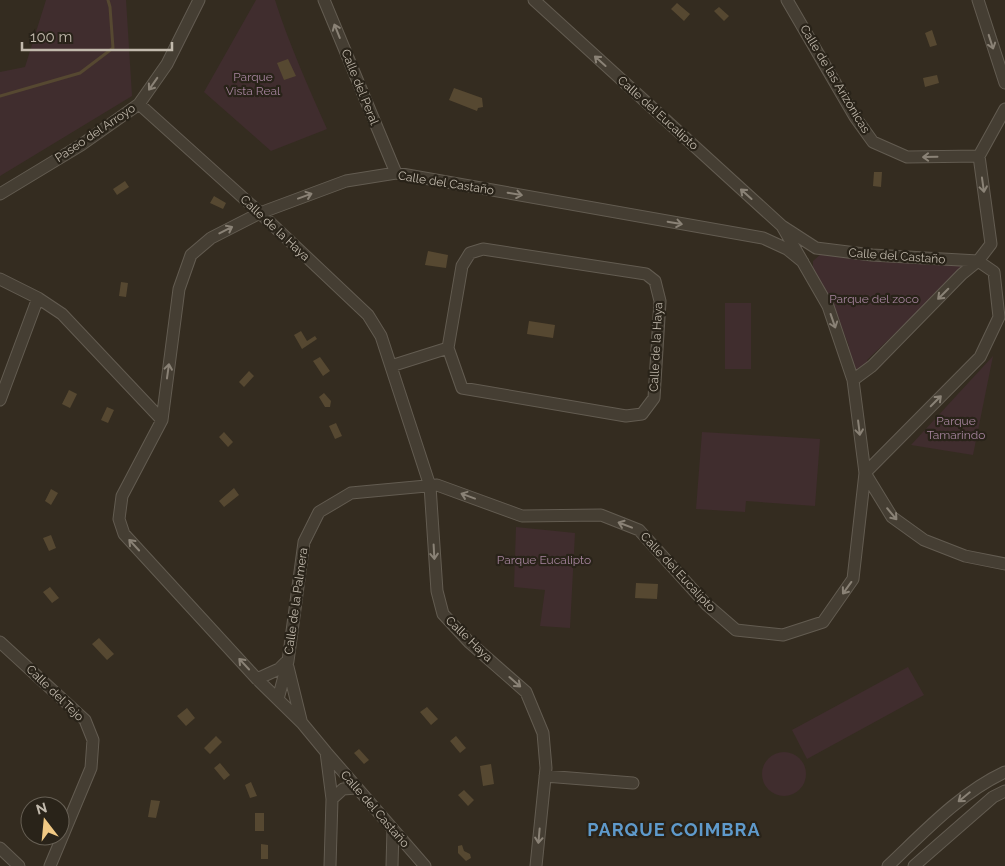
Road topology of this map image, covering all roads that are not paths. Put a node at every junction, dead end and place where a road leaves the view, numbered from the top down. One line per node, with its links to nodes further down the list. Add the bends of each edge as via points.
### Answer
1 (199, 0): 7 (street, Paseo del Arroyo, one-way to 7, via 166,64)
2 (324, 0): 10 (street, Calle del Peral, one-way to 2)
3 (534, 0): 13 (street, Calle del Eucalipto, one-way to 3)
4 (787, 0): 9 (street, Calle de las Arizónicas, one-way to 4, via 907,157 873,142)
5 (978, 0): 6 (street, one-way to 6)
6 (1005, 83)
7 (139, 104): 11 (street, Paseo del Arroyo, via 81,145); 12 (street, Calle de la Haya)
8 (1005, 109): 9 (street)
9 (978, 156): 16 (street, one-way to 16, via 991,244)
10 (396, 173): 12 (street, Calle del Castaño, one-way to 10, via 346,181); 14 (street, Calle del Castaño, one-way to 14)
11 (0, 194)
12 (260, 213): 21 (street, Calle de la Haya, via 368,315 381,336); 24 (street, Calle del Castaño, one-way to 12, via 179,289 191,255 211,238)
13 (778, 223): 14 (street); 15 (street, Calle del Castaño); 17 (street, Calle del Eucalipto)
14 (763, 238): 17 (street, Calle del Castaño, via 787,249)
15 (816, 248): 16 (street, Calle del Castaño); 17 (street)
16 (978, 261): 22 (street, one-way to 22, via 872,366); 25 (street, one-way to 16, via 980,357 999,317 994,272)
17 (803, 262): 22 (street, Calle del Eucalipto, one-way to 22, via 828,306)
18 (0, 279): 19 (street)
19 (38, 298): 23 (street); 24 (street, via 62,314)
20 (448, 348): 20 (street, Calle de la Haya, via 462,266 470,253 483,248 646,274 655,282 660,301 654,398 642,414 626,416 462,388); 21 (street)
21 (391, 366): 26 (street, Calle de la Haya)
22 (853, 380): 25 (street, Calle del Eucalipto, one-way to 25)
23 (0, 400)
24 (162, 420): 30 (street, Calle del Castaño, one-way to 24, via 124,534 119,519 122,496)
25 (865, 473): 26 (street, Calle del Eucalipto, one-way to 26, via 853,579 823,622 783,635 736,630 706,604 639,530 601,515 522,516 437,485); 27 (street, one-way to 27, via 892,517 924,540 965,556)
26 (430, 486): 29 (street, Calle de la Palmera, via 351,493 319,512 304,542); 35 (street, Calle Haya, one-way to 35, via 437,591 443,614 469,642 526,692 544,733)
27 (1005, 564)
28 (0, 642): 43 (street, Calle del Tejo, via 85,720 93,740 91,768)
29 (288, 660): 30 (street, Calle de la Palmera, via 279,670); 31 (street, Calle de la Palmera); 32 (street, via 293,696)
30 (257, 679): 31 (street, Calle del Castaño)
31 (278, 699): 32 (street, Calle del Castaño)
32 (302, 723): 33 (street, Calle del Castaño)
33 (326, 752): 37 (street, Calle del Castaño); 39 (street)
34 (1005, 772): 48 (street, one-way to 48, via 984,781)
35 (545, 776): 36 (street); 47 (street, Calle Haya, one-way to 47)
36 (633, 783)
37 (356, 788): 39 (street, via 343,789); 40 (street, Calle del Castaño)
38 (1005, 791): 49 (street, via 993,797)
39 (332, 799): 44 (street)
40 (393, 829): 45 (street); 46 (street, Calle del Castaño)
41 (0, 848): 42 (street)
42 (19, 866)
43 (50, 866)
44 (330, 866)
45 (392, 866)
46 (425, 866)
47 (536, 866)
48 (888, 866)
49 (914, 866)

